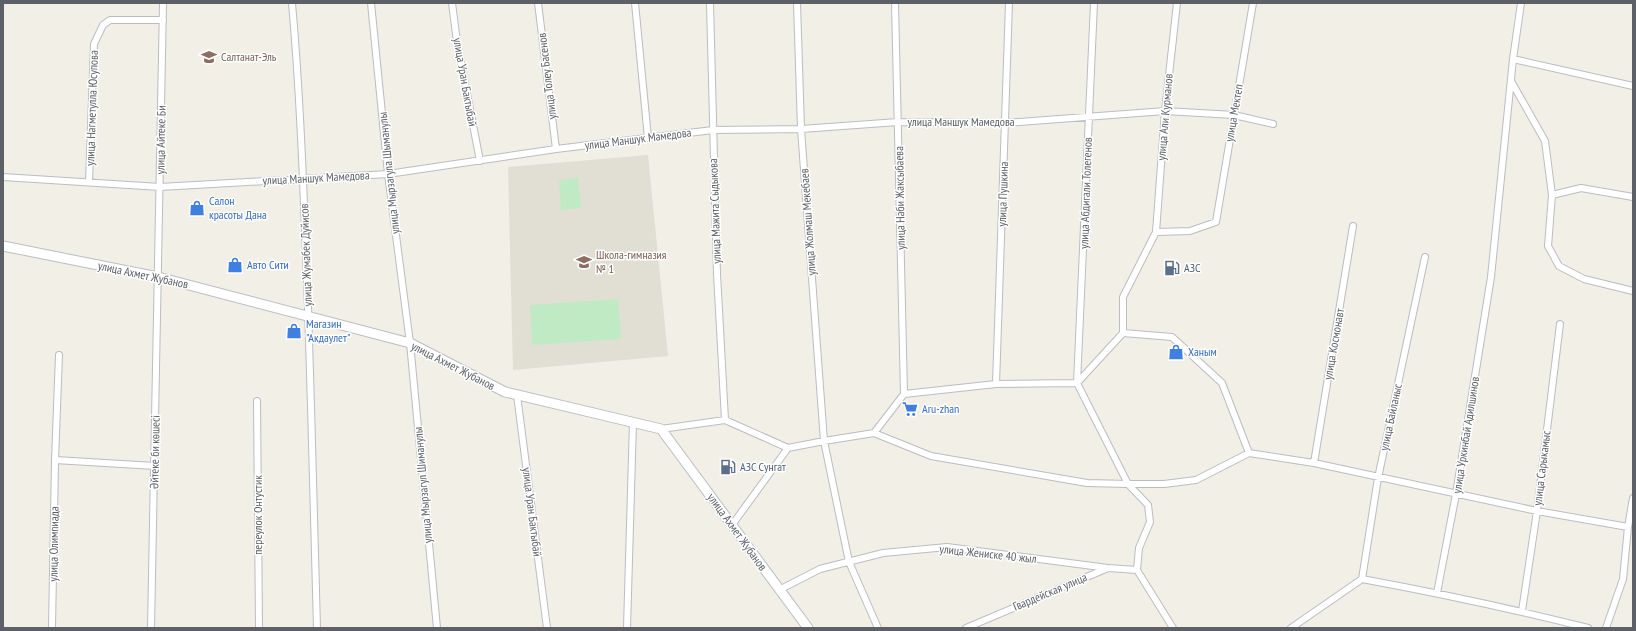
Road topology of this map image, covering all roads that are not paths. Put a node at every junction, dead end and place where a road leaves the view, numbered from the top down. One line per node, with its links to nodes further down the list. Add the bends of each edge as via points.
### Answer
1 (163, 3): 15 (street, улица Айтеке Би)
2 (292, 3): 32 (street, улица Жумабек Дуйисов)
3 (371, 3): 30 (street, улица Мырзагула Шыманулы)
4 (452, 3): 29 (street, улица Уран Бактыбай)
5 (538, 3): 28 (street, улица Толеу Басенов)
6 (635, 3): 27 (street)
7 (710, 3): 26 (street, улица Мажита Сыдыкова)
8 (797, 3): 25 (street, улица Жолмаш Мекебаев)
9 (895, 3): 22 (street, улица Наби Жаксыбаева)
10 (1009, 3): 23 (street, улица Пушкина)
11 (1094, 3): 21 (street, улица Абдигали Толегенов)
12 (1176, 3): 19 (street, улица Али Курманов)
13 (1252, 3): 20 (street, улица Мектеп)
14 (1521, 3): 16 (street, улица Уркинбай Адилшинов)
15 (163, 20): 33 (street, улица Нагметулла Юсупова, via 110,20 103,25 94,44); 34 (street, улица Айтеке Би)
16 (1513, 59): 17 (street, улица Уркинбай Адилшинов); 18 (street)
17 (1511, 81): 35 (street, via 1545,142); 65 (street, улица Уркинбай Адилшинов, via 1491,278)
18 (1633, 86)
19 (1165, 111): 20 (street, улица Маншук Мамедова); 21 (street, улица Маншук Мамедова); 38 (street, улица Али Курманов)
20 (1234, 115): 24 (street, улица Маншук Мамедова); 38 (street, улица Мектеп, via 1216,222 1190,231)
21 (1089, 116): 23 (street, улица Маншук Мамедова); 48 (street, улица Абдигали Толегенов)
22 (898, 122): 23 (street, улица Маншук Мамедова); 25 (street, улица Маншук Мамедова); 50 (street, улица Наби Жаксыбаева)
23 (1006, 123): 49 (street, улица Пушкина)
24 (1273, 124)
25 (801, 129): 26 (street, улица Маншук Мамедова); 57 (street, улица Жолмаш Мекебаев)
26 (713, 130): 27 (street, улица Маншук Мамедова); 53 (street, улица Мажита Сыдыкова)
27 (648, 138): 28 (street, улица Маншук Мамедова)
28 (556, 149): 29 (street, улица Маншук Мамедова)
29 (480, 160): 30 (street, улица Маншук Мамедова)
30 (388, 174): 32 (street, улица Маншук Мамедова); 46 (street, улица Мырзагула Шыманулы)
31 (3, 177): 33 (street, улица Маншук Мамедова)
32 (303, 179): 34 (street, улица Маншук Мамедова); 43 (street, улица Жумабек Дуйисов)
33 (89, 182): 34 (street, улица Маншук Мамедова)
34 (160, 187): 41 (street, улица Айтеке Би)
35 (1552, 195): 36 (street, via 1581,188); 42 (street, via 1548,246 1559,266 1584,279)
36 (1633, 197)
37 (1354, 226): 61 (street, улица Космонавт)
38 (1156, 232): 45 (street, via 1122,297)
39 (3, 246): 41 (main road, улица Ахмет Жубанов)
40 (1425, 257): 63 (street, улица Байланыс)
41 (158, 276): 43 (main road, улица Ахмет Жубанов); 62 (street, Әйтеке би көшесі)
42 (1633, 291)
43 (308, 316): 46 (main road, улица Ахмет Жубанов); 80 (street, улица Жумабек Дуйисов, via 315,488)
44 (1560, 324): 67 (street, улица Сарыкамыс)
45 (1124, 332): 48 (street); 59 (street, via 1172,337 1222,382)
46 (410, 342): 51 (main road, улица Ахмет Жубанов, via 505,392); 81 (street, улица Мырзагул Шиманулы)
47 (59, 355): 60 (street, улица Олимпиада)
48 (1078, 383): 49 (street); 64 (street)
49 (996, 384): 50 (street)
50 (904, 394): 56 (street)
51 (517, 395): 54 (main road, улица Ахмет Жубанов); 82 (street, улица Уран Бактыбай)
52 (257, 401): 79 (street, переулок Онтустик)
53 (725, 420): 55 (street); 58 (street)
54 (633, 422): 55 (main road, улица Ахмет Жубанов); 83 (street)
55 (661, 429): 68 (main road, улица Ахмет Жубанов)
56 (874, 433): 57 (street); 64 (street, via 931,456 1087,483)
57 (824, 441): 58 (street); 70 (street, улица Жолмаш Мекебаев)
58 (788, 448): 68 (street)
59 (1249, 452): 61 (street); 64 (street, via 1196,480 1164,484)
60 (55, 460): 62 (street); 77 (street, улица Олимпиада)
61 (1314, 463): 63 (street)
62 (155, 466): 78 (street, Әйтеке би көшесі)
63 (1378, 478): 65 (street); 73 (street, улица Байланыс)
64 (1128, 484): 72 (street, via 1148,505 1150,522 1139,548)
65 (1456, 494): 67 (street); 75 (street, улица Уркинбай Адилшинов)
66 (1633, 498): 69 (street)
67 (1537, 511): 69 (street); 76 (street, улица Сарыкамыс)
68 (732, 525): 74 (main road, улица Ахмет Жубанов)
69 (1628, 527): 90 (street, via 1622,580)
70 (849, 562): 71 (street, улица Жениске 40 жыл, via 883,553 947,547); 74 (street, улица Жениске 40 жыл, via 820,569); 85 (street, улица Жолмаш Мекебаев)
71 (1108, 568): 72 (street, Гвардейская улица); 86 (street, Гвардейская улица)
72 (1137, 570): 87 (street)
73 (1362, 579): 75 (street); 88 (street)
74 (779, 590): 84 (main road, улица Ахмет Жубанов)
75 (1437, 592): 76 (street)
76 (1522, 611): 89 (street)
77 (52, 628)
78 (151, 628)
79 (258, 628)
80 (317, 628)
81 (437, 628)
82 (547, 628)
83 (627, 628)
84 (808, 628)
85 (878, 628)
86 (966, 628)
87 (1173, 628)
88 (1291, 628)
89 (1588, 628)
90 (1606, 628)

